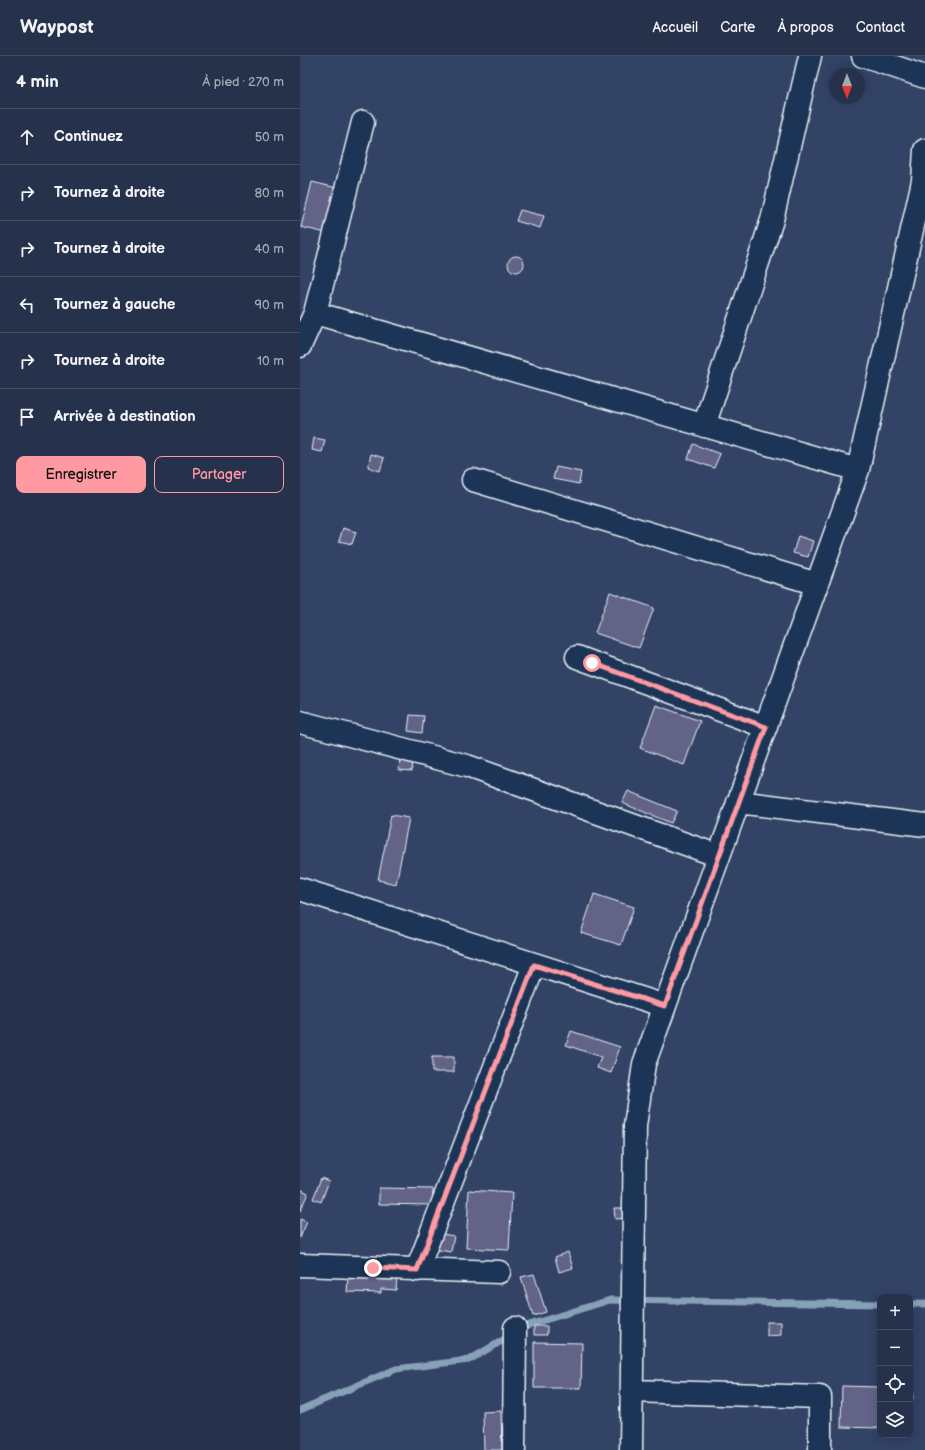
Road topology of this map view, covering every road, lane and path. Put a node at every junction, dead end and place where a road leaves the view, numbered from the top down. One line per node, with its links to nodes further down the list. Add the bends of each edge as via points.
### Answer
1 (810, 56): 8 (street, via 772,220)
2 (863, 56): 3 (street)
3 (925, 77)
4 (363, 122): 6 (street)
5 (925, 150): 9 (street, via 923,182)
6 (315, 313): 7 (street); 8 (street)
7 (300, 346)
8 (704, 426): 9 (street)
9 (858, 470): 11 (street)
10 (473, 480): 11 (street)
11 (818, 584): 14 (street)
12 (577, 657): 14 (street)
13 (300, 722): 17 (street, via 468,766)
14 (766, 727): 15 (street)
15 (738, 802): 16 (street); 17 (street)
16 (925, 826)
17 (719, 856): 20 (street)
18 (300, 889): 19 (street)
19 (534, 965): 20 (street); 22 (street)
20 (665, 1006): 25 (street, via 644,1064 635,1126)
21 (300, 1265): 22 (street)
22 (417, 1270): 23 (street)
23 (498, 1272)
24 (515, 1328): 26 (street)
25 (632, 1391): 27 (street); 28 (street, via 820,1397)
26 (514, 1450)
27 (631, 1450)
28 (820, 1450)

